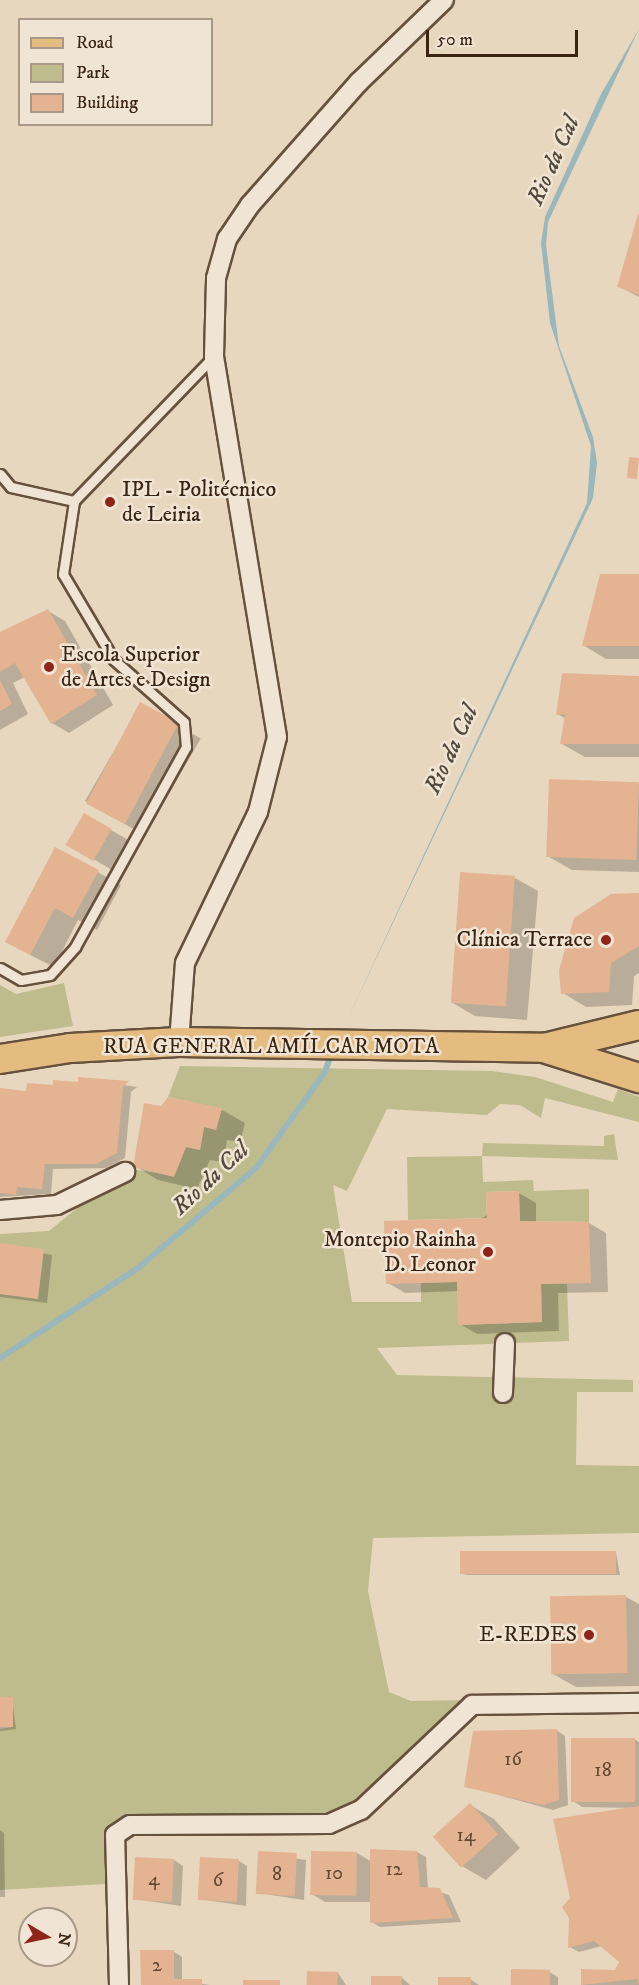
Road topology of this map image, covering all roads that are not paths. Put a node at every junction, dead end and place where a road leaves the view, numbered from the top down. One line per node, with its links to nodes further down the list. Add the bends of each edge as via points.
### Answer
1 (444, 0): 2 (street, via 358,82 226,239 216,278)
2 (214, 356): 4 (lane); 7 (street, via 277,737 258,812 185,963)
3 (0, 474): 4 (lane, via 11,488)
4 (74, 501): 5 (lane, via 63,574 114,660 184,722 186,747 75,947 50,975 21,980)
5 (0, 968)
6 (639, 1025): 8 (main road)
7 (179, 1042): 8 (main road, RUA GENERAL AMÍLCAR MOTA); 9 (main road, RUA GENERAL AMÍLCAR MOTA, via 70,1048)
8 (544, 1048): 10 (main road)
9 (0, 1059)
10 (639, 1078)
11 (125, 1172): 12 (street, via 57,1205)
12 (0, 1210)
13 (505, 1343): 14 (street)
14 (503, 1393)
15 (639, 1703): 16 (street, via 472,1705 361,1810 329,1824 130,1825 115,1835)
16 (119, 1985)

